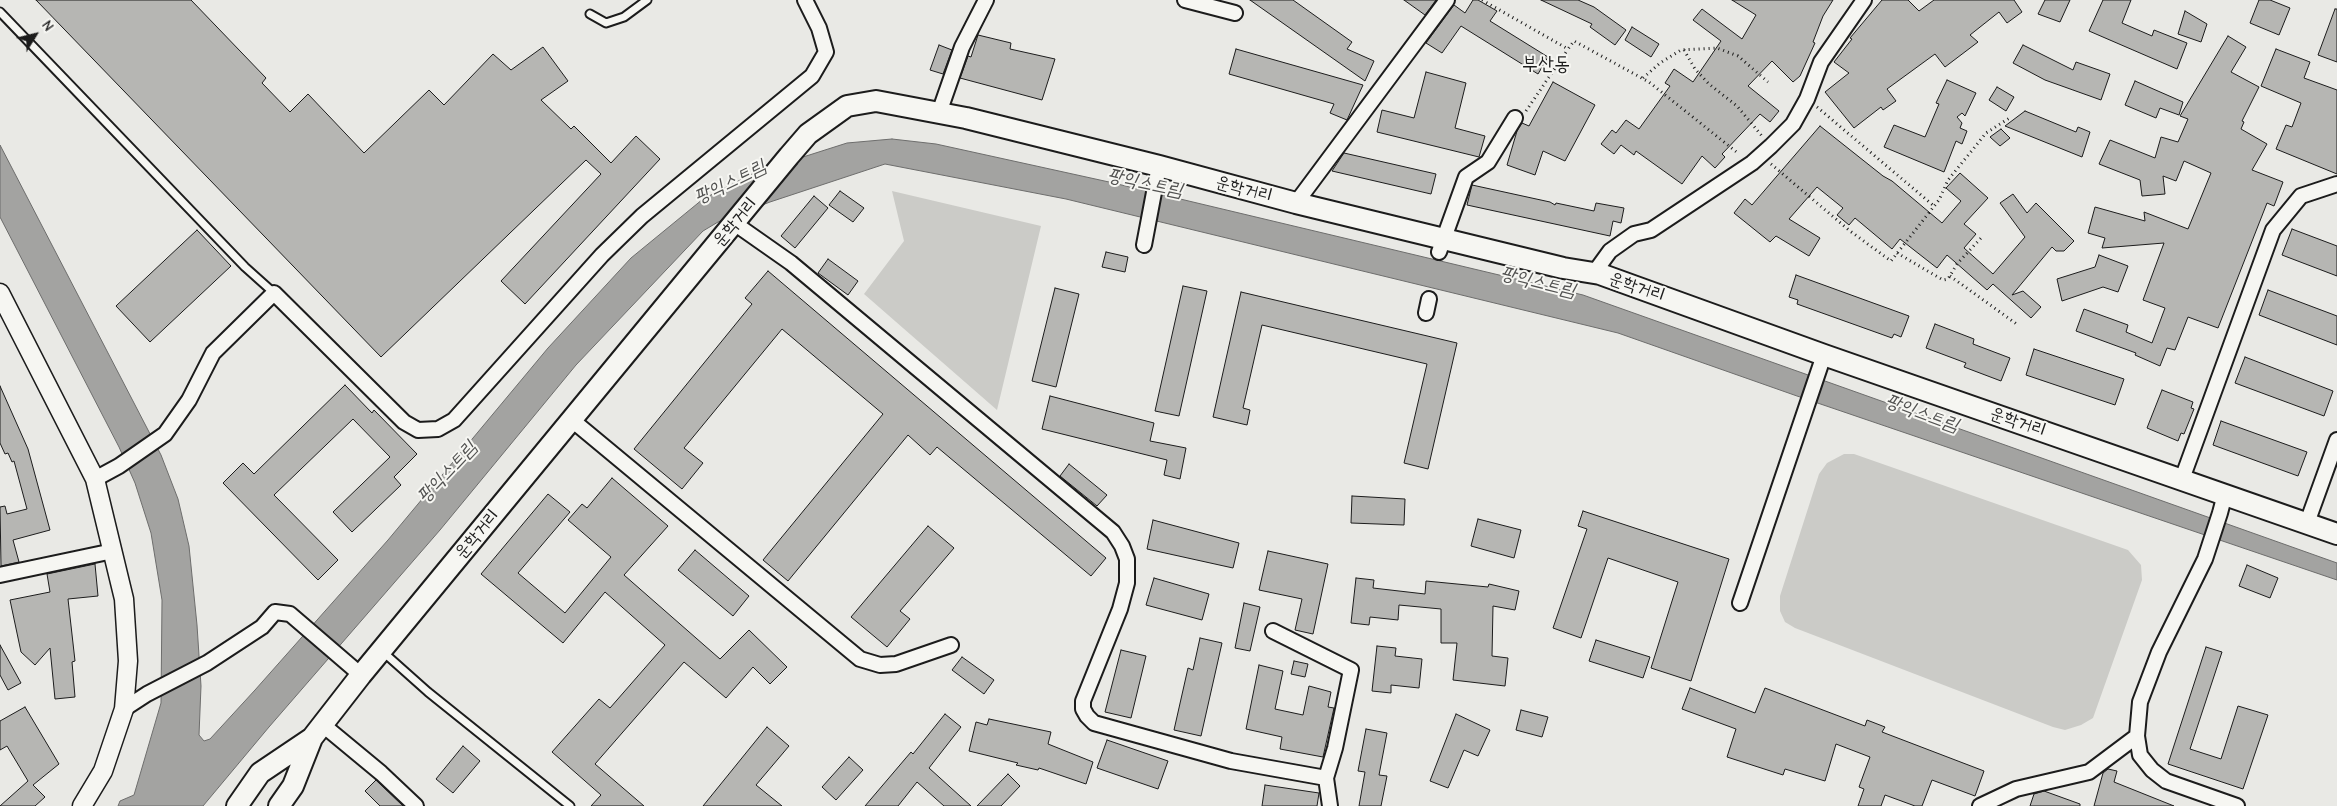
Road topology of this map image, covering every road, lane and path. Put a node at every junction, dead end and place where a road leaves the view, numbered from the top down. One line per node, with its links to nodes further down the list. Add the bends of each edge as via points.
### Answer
1 (647, 0): 10 (lane, via 624,17 606,23)
2 (805, 0): 32 (street, via 826,52 812,76 642,216 602,255 454,420 438,429 418,430 404,422)
3 (986, 0): 16 (street, via 962,47)
4 (1185, 0): 9 (street)
5 (1447, 0): 22 (street)
6 (1482, 0): 11 (path)
7 (1864, 0): 15 (street, via 1821,62)
8 (0, 12): 32 (lane, via 245,267)
9 (1235, 13)
10 (590, 14)
11 (1568, 49): 13 (path, via 1574,42); 18 (path, via 1529,109)
12 (1684, 50): 13 (path, via 1660,62); 14 (path, via 1717,48 1738,56); 19 (path, via 1709,84 1737,106)
13 (1643, 78): 19 (path)
14 (1768, 82)
15 (1807, 99): 19 (street, via 1793,124); 23 (path)
16 (939, 113): 20 (main road, 운학거리); 24 (main road, 운학거리, via 876,101 847,106 808,134)
17 (2011, 116): 23 (path, via 1986,133 1948,180)
18 (1515, 118): 27 (street, via 1488,162 1466,177)
19 (1761, 155): 28 (path, via 1850,231 1891,261); 29 (street, via 1651,230 1634,234 1610,251)
20 (1158, 175): 22 (main road, 운학거리); 25 (street)
21 (2337, 184): 38 (street, via 2301,196 2273,230)
22 (1296, 203): 27 (main road, 운학거리)
23 (1934, 206): 28 (path)
24 (738, 219): 35 (main road, 운학거리); 52 (street, via 1118,539 1128,559 1127,583 1120,609 1083,701 1087,716 1094,722 1231,761)
25 (1145, 238)
26 (1981, 238): 30 (path)
27 (1441, 245): 29 (main road, 운학거리)
28 (1897, 253): 30 (path, via 1943,280)
29 (1594, 273): 34 (main road, 운학거리, via 1648,290)
30 (1950, 276): 33 (path)
31 (0, 292): 37 (street)
32 (274, 293): 37 (street, via 213,353 189,400 165,434)
33 (2018, 325)
34 (1821, 364): 38 (main road, 운학거리); 44 (street)
35 (572, 420): 46 (street, via 860,659 880,665 896,664); 47 (main road, 운학거리)
36 (2337, 440): 40 (street)
37 (95, 479): 42 (street)
38 (2182, 479): 39 (main road, 운학거리)
39 (2222, 504): 40 (main road, 운학거리); 51 (street, via 2212,541 2159,652 2140,702)
40 (2308, 523): 41 (main road, 운학거리)
41 (2337, 534)
42 (113, 551): 43 (street); 49 (street, via 124,599 128,661)
43 (0, 575)
44 (1740, 603)
45 (1273, 631): 52 (street, via 1350,670 1336,748)
46 (951, 645)
47 (381, 651): 48 (main road, 운학거리); 57 (lane)
48 (361, 675): 49 (street, via 290,614 275,612 262,626 206,663); 50 (main road, 운학거리)
49 (124, 709): 53 (street, via 103,771)
50 (317, 731): 54 (main road, 운학거리, via 260,773); 55 (main road, 운학거리, via 293,786); 56 (street, via 381,772)
51 (2137, 736): 59 (street, via 2089,772 2016,789); 60 (street, via 2140,755 2166,781)
52 (1326, 778): 58 (street)
53 (82, 806)
54 (237, 806)
55 (280, 806)
56 (416, 806)
57 (570, 806)
58 (1330, 806)
59 (1980, 806)
60 (2237, 806)

